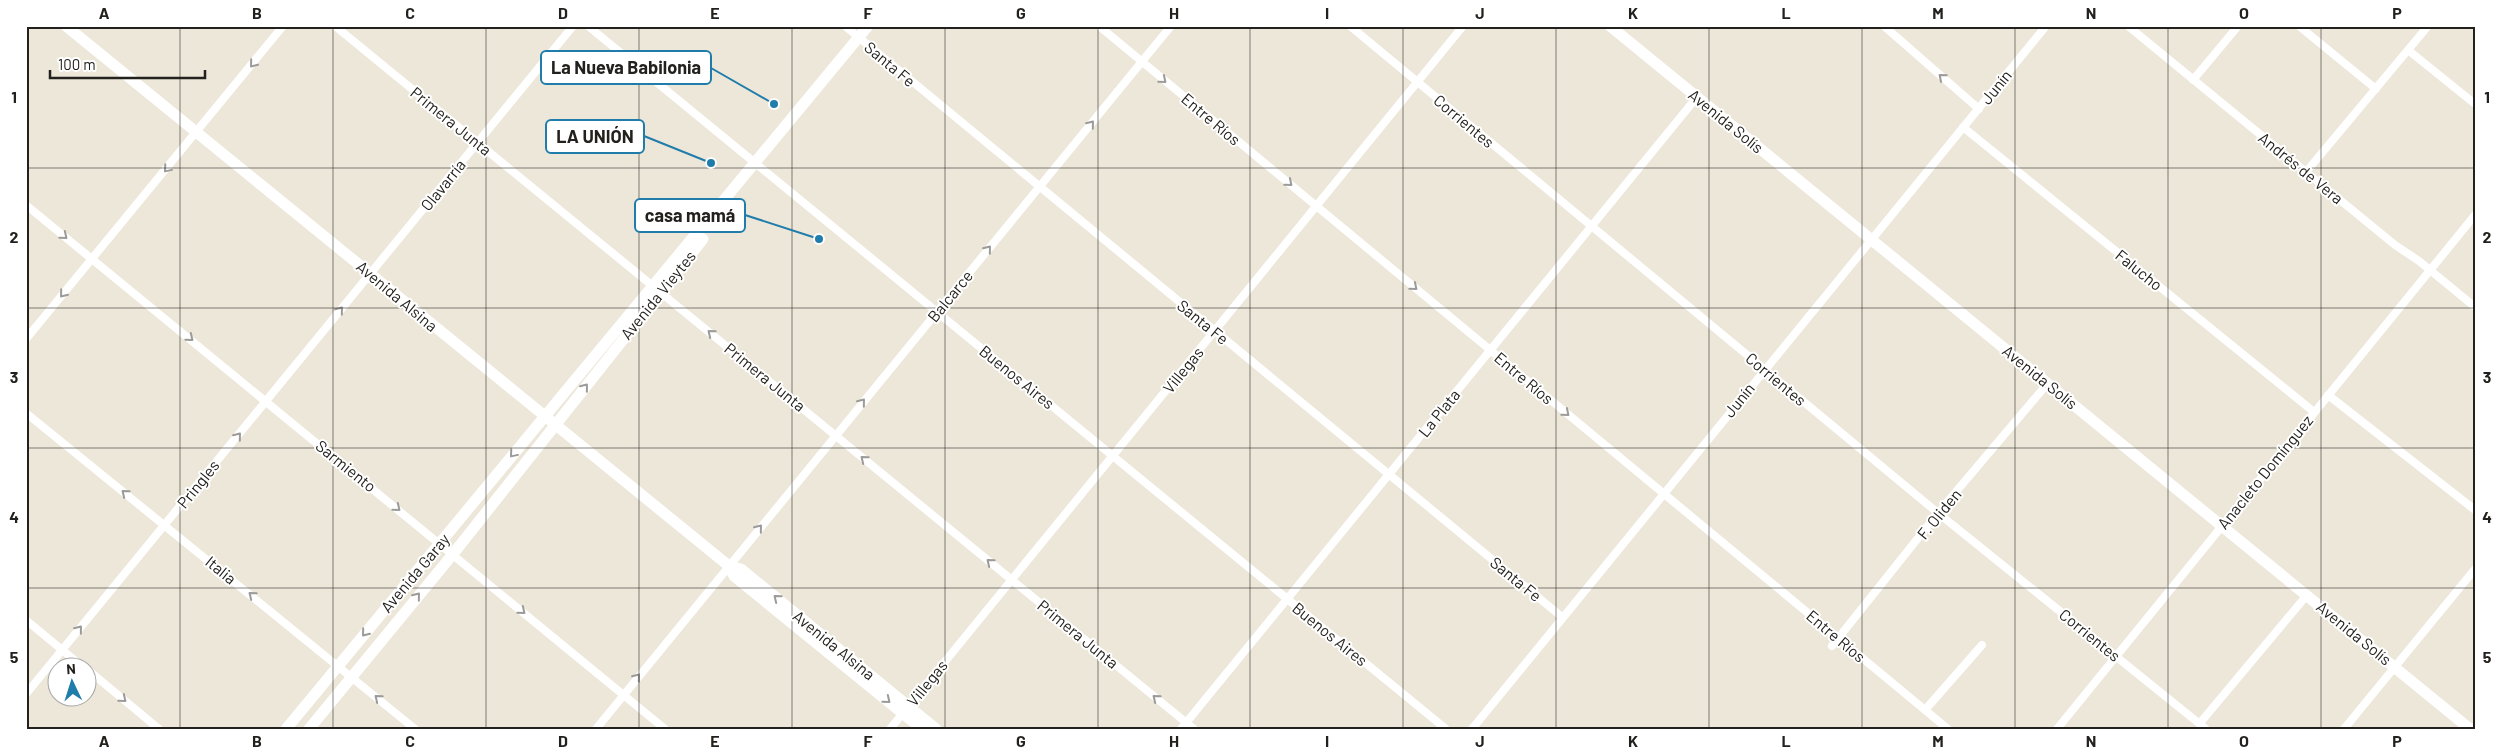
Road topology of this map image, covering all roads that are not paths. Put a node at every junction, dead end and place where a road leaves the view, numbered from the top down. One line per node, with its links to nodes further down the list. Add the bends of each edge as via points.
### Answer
1 (66, 26): 30 (street, Avenida Alsina)
2 (283, 26): 30 (street, one-way to 30)
3 (335, 26): 31 (street, Primera Junta)
4 (573, 26): 31 (street, Olavarría)
5 (588, 26): 32 (street, Buenos Aires)
6 (844, 26): 20 (street, Santa Fe)
7 (868, 26): 20 (street, Avenida Vieytes)
8 (876, 26): 20 (street, Avenida Vieytes)
9 (1099, 26): 22 (street, Entre Ríos)
10 (1171, 26): 22 (street, Balcarce)
11 (1350, 26): 24 (street, Corrientes)
12 (1463, 26): 24 (street, Villegas)
13 (1610, 26): 26 (street, Avenida Solís)
14 (1884, 26): 28 (street, one-way to 14)
15 (2046, 26): 28 (street, Junín)
16 (2128, 26): 23 (street, Andrés de Vera)
17 (2238, 26): 23 (street)
18 (2299, 26): 25 (street)
19 (2428, 26): 21 (street)
20 (861, 40): 32 (street, Avenida Vieytes); 34 (street, Santa Fe)
21 (2408, 50): 25 (street); 27 (street)
22 (1142, 62): 34 (street, Balcarce, one-way to 22); 36 (street, Entre Ríos, one-way to 36)
23 (2193, 80): 33 (street, Andrés de Vera)
24 (1418, 82): 36 (street, Villegas); 38 (street, Corrientes)
25 (2376, 89): 33 (street)
26 (1697, 97): 38 (street, La Plata); 39 (street, Avenida Solís)
27 (2475, 104)
28 (1979, 109): 29 (street, Junín)
29 (1964, 127): 39 (street, Junín); 53 (street, Falucho)
30 (198, 132): 40 (street, one-way to 40); 42 (street, Avenida Alsina)
31 (478, 142): 42 (street, Olavarría); 43 (street, Primera Junta)
32 (759, 166): 43 (street, Avenida Vieytes); 45 (street, Buenos Aires)
33 (2306, 172): 41 (street, Andrés de Vera)
34 (1039, 187): 45 (street, Balcarce, one-way to 34); 46 (street, Santa Fe)
35 (26, 205): 40 (street, Sarmiento, one-way to 40)
36 (1316, 206): 46 (street, Villegas); 48 (street, Entre Ríos, one-way to 48)
37 (2475, 215): 41 (street, Anacleto Domínguez)
38 (1591, 226): 48 (street, La Plata); 49 (street, Corrientes)
39 (1871, 240): 49 (street, Junín); 50 (street, Avenida Solís)
40 (92, 259): 47 (street, one-way to 47); 52 (street, Sarmiento, one-way to 52)
41 (2429, 271): 44 (street, Andrés de Vera); 51 (street, Anacleto Domínguez)
42 (370, 274): 52 (street, Pringles, one-way to 42); 55 (street, Avenida Alsina)
43 (657, 288): 55 (street, Avenida Vieytes); 56 (street, Avenida Vieytes, one-way to 43); 57 (street, Primera Junta, one-way to 43)
44 (2475, 307)
45 (937, 311): 57 (street, Balcarce, one-way to 45); 58 (street, Buenos Aires)
46 (1214, 331): 58 (street, Villegas); 59 (street, Santa Fe)
47 (26, 339)
48 (1490, 350): 59 (street, La Plata); 60 (street, Entre Ríos, one-way to 60)
49 (1765, 370): 60 (street, Junín); 62 (street, Corrientes)
50 (2048, 383): 62 (street, F. Oliden); 63 (street, Avenida Solís)
51 (2328, 395): 53 (street, Anacleto Domínguez); 61 (street)
52 (266, 401): 64 (street, Pringles, one-way to 52); 65 (street, Sarmiento, one-way to 65)
53 (2314, 412): 63 (street, Anacleto Domínguez)
54 (26, 413): 64 (street, Italia, one-way to 54)
55 (544, 417): 56 (street, Avenida Alsina); 65 (street, Avenida Garay, one-way to 65)
56 (555, 426): 66 (street, Avenida Garay); 67 (street, Avenida Alsina)
57 (835, 435): 67 (street, Balcarce, one-way to 57); 69 (street, Primera Junta, one-way to 57)
58 (1113, 456): 69 (street, Villegas); 71 (street, Buenos Aires)
59 (1388, 474): 71 (street, La Plata); 72 (street, Santa Fe)
60 (1663, 493): 72 (street, Junín); 74 (street, Entre Ríos)
61 (2475, 510)
62 (1938, 513): 74 (street, F. Oliden); 78 (street, Corrientes)
63 (2222, 524): 70 (street, Avenida Solís); 78 (street, Anacleto Domínguez)
64 (165, 525): 77 (street, Pringles, one-way to 64); 80 (street, Italia, one-way to 64)
65 (440, 543): 66 (street, Sarmiento); 80 (street, Avenida Garay, one-way to 80)
66 (453, 554): 82 (street, Avenida Garay, one-way to 66); 85 (street, Sarmiento, one-way to 85)
67 (729, 566): 85 (street, Balcarce, one-way to 67); 86 (street, Avenida Alsina, via 741,568)
68 (2475, 569): 81 (street)
69 (1012, 580): 86 (street, Villegas); 88 (street, Primera Junta, one-way to 69)
70 (2307, 595): 81 (street, Avenida Solís); 89 (street)
71 (1287, 598): 88 (street, La Plata); 100 (street, Buenos Aires)
72 (1562, 617): 101 (street, Junín)
73 (26, 620): 77 (street)
74 (1838, 638): 76 (street, F. Oliden); 87 (street, Entre Ríos)
75 (1982, 645): 87 (street)
76 (1832, 646)
77 (62, 650): 79 (street); 84 (street, Pringles)
78 (2116, 656): 89 (street, Corrientes); 103 (street, Anacleto Domínguez)
79 (72, 658)
80 (338, 666): 82 (street, Italia); 91 (street, Avenida Garay)
81 (2394, 666): 104 (street); 105 (street, Avenida Solís)
82 (352, 676): 92 (street, Avenida Garay); 93 (street, Italia, one-way to 82)
83 (98, 678): 90 (street, one-way to 90)
84 (26, 694)
85 (624, 694): 94 (street, Balcarce); 95 (street, Sarmiento)
86 (905, 709): 96 (street, Villegas); 97 (street, Avenida Alsina); 98 (street, Avenida Alsina)
87 (1925, 710): 102 (street, Entre Ríos)
88 (1183, 726): 99 (street, Primera Junta)
89 (2203, 726)
90 (159, 729)
91 (286, 729)
92 (309, 729)
93 (415, 729)
94 (596, 729)
95 (665, 729)
96 (890, 729)
97 (922, 729)
98 (936, 729)
99 (1194, 729)
100 (1446, 729)
101 (1472, 729)
102 (1948, 729)
103 (2057, 729)
104 (2344, 729)
105 (2470, 729)

